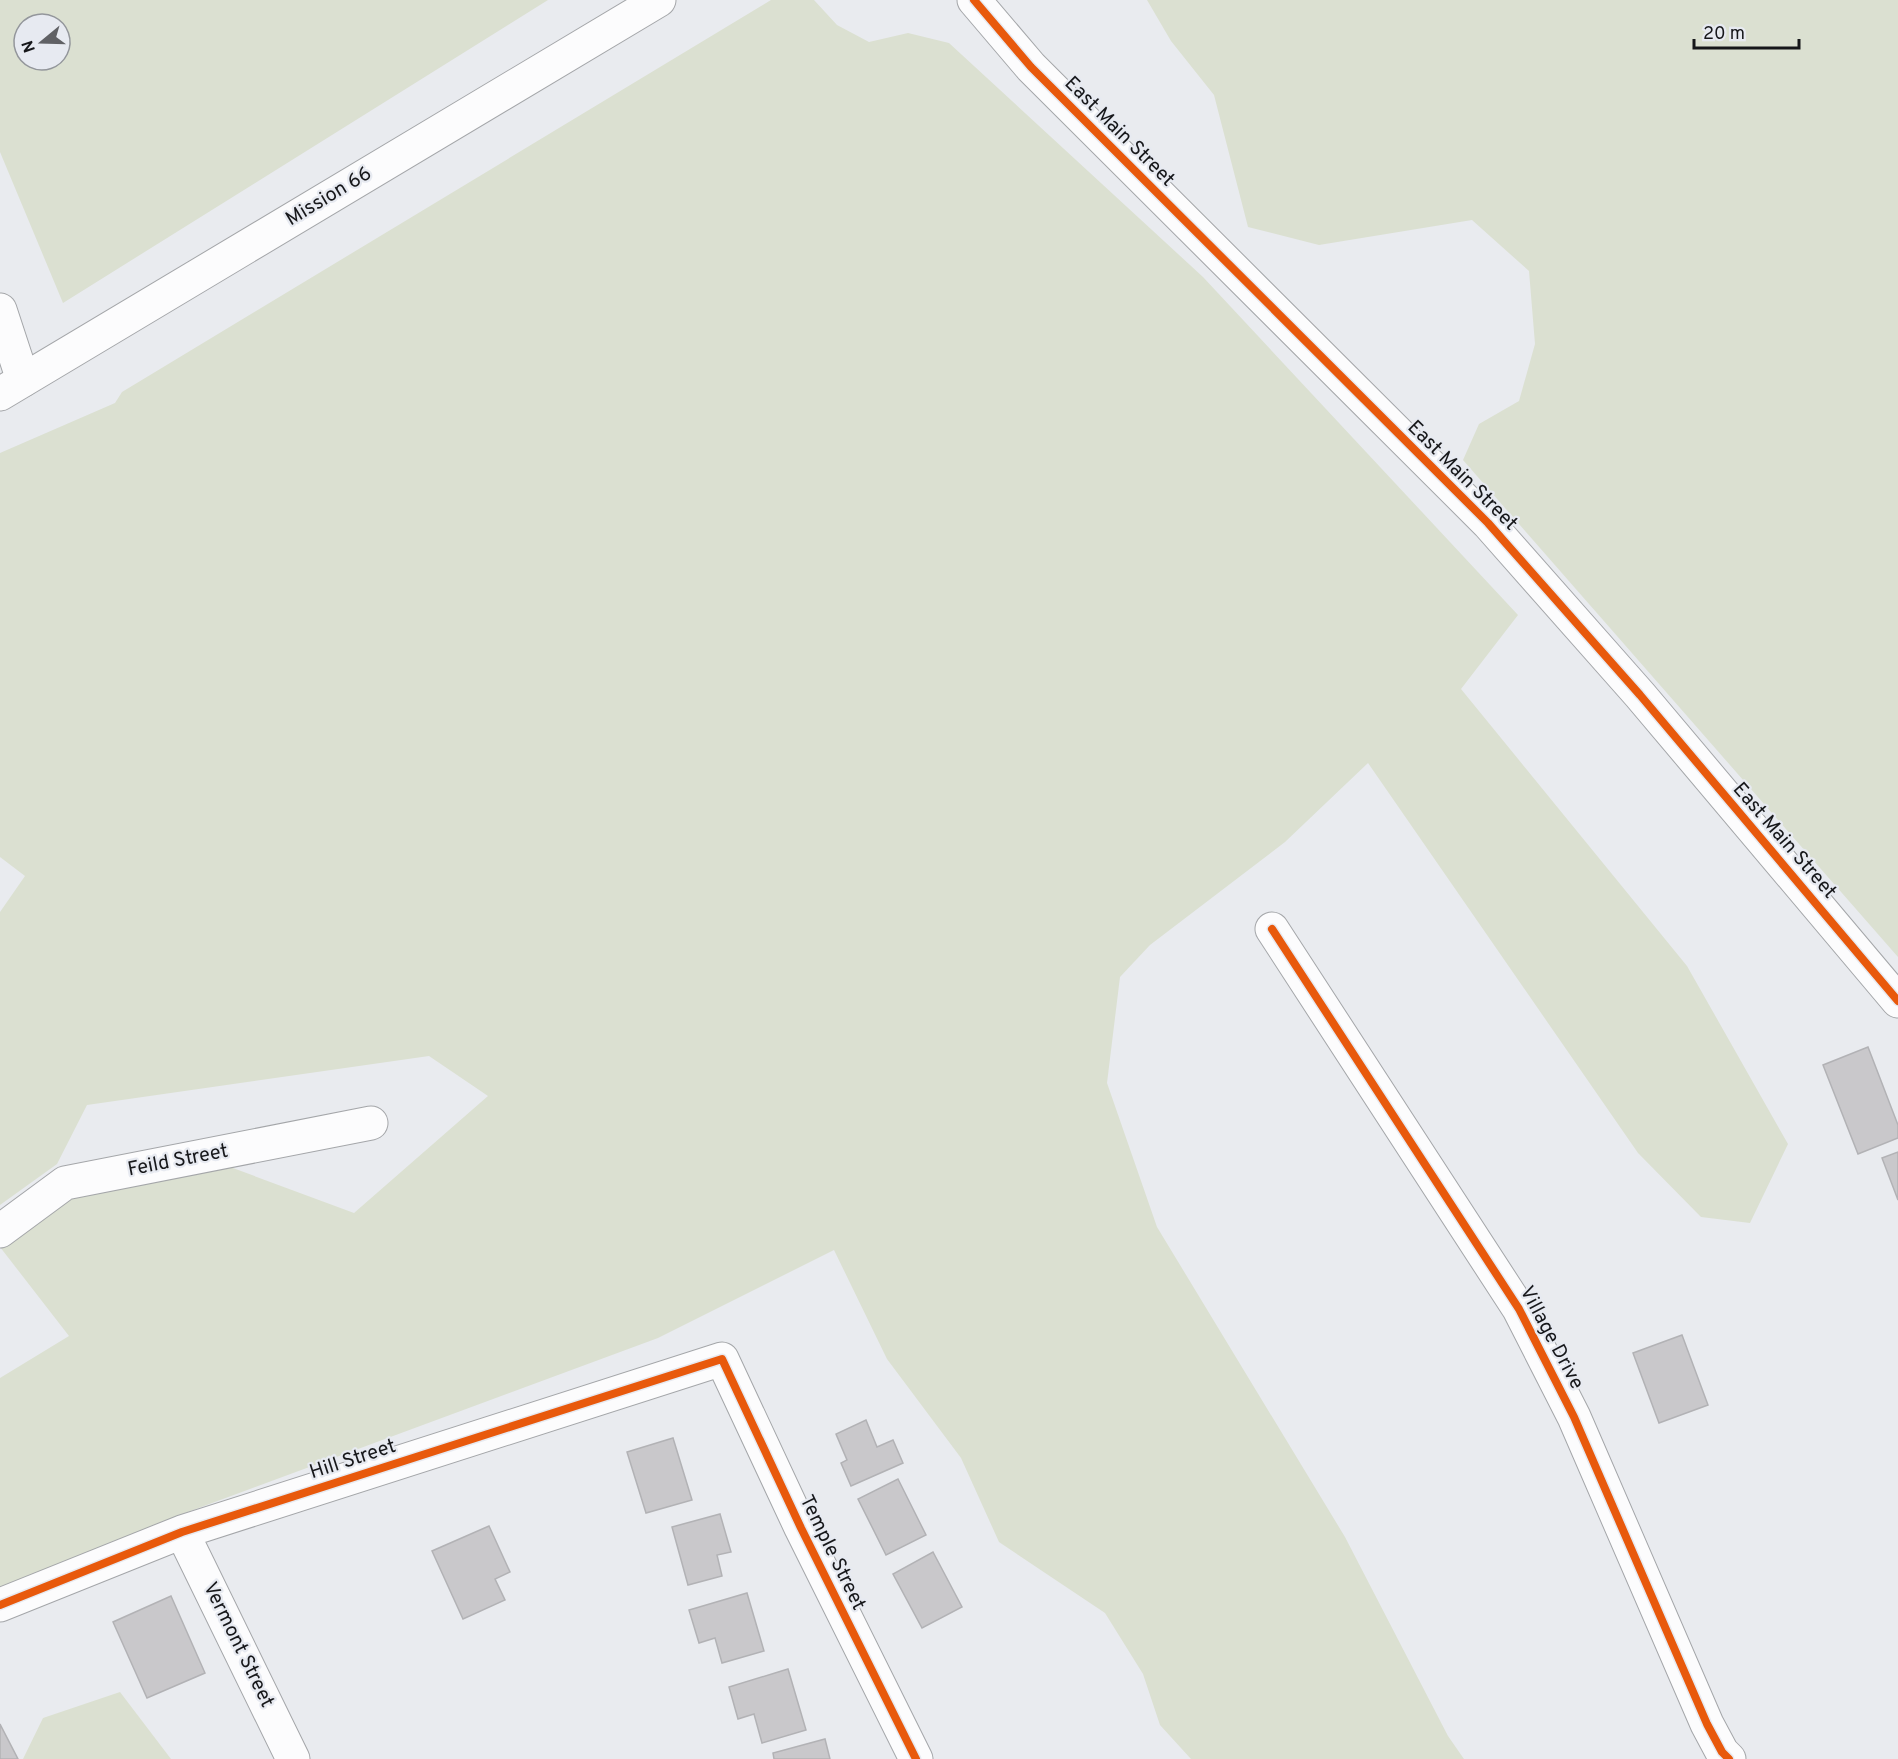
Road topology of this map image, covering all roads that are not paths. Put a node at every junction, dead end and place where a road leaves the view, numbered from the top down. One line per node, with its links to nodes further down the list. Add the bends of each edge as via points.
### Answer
1 (659, 0): 4 (street, Mission 66)
2 (975, 0): 6 (street, East Main Street, via 1031,67 1488,523 1640,695)
3 (0, 310): 4 (street)
4 (12, 387)
5 (1272, 929): 14 (street, Village Drive, via 1519,1309 1574,1417 1707,1724)
6 (1898, 1001)
7 (371, 1124): 8 (street, Feild Street, via 65,1183)
8 (0, 1231)
9 (722, 1359): 10 (street, Hill Street); 13 (street, Temple Street)
10 (182, 1532): 11 (street, Hill Street); 12 (street, Vermont Street)
11 (0, 1605)
12 (293, 1759)
13 (916, 1759)
14 (1729, 1759)

